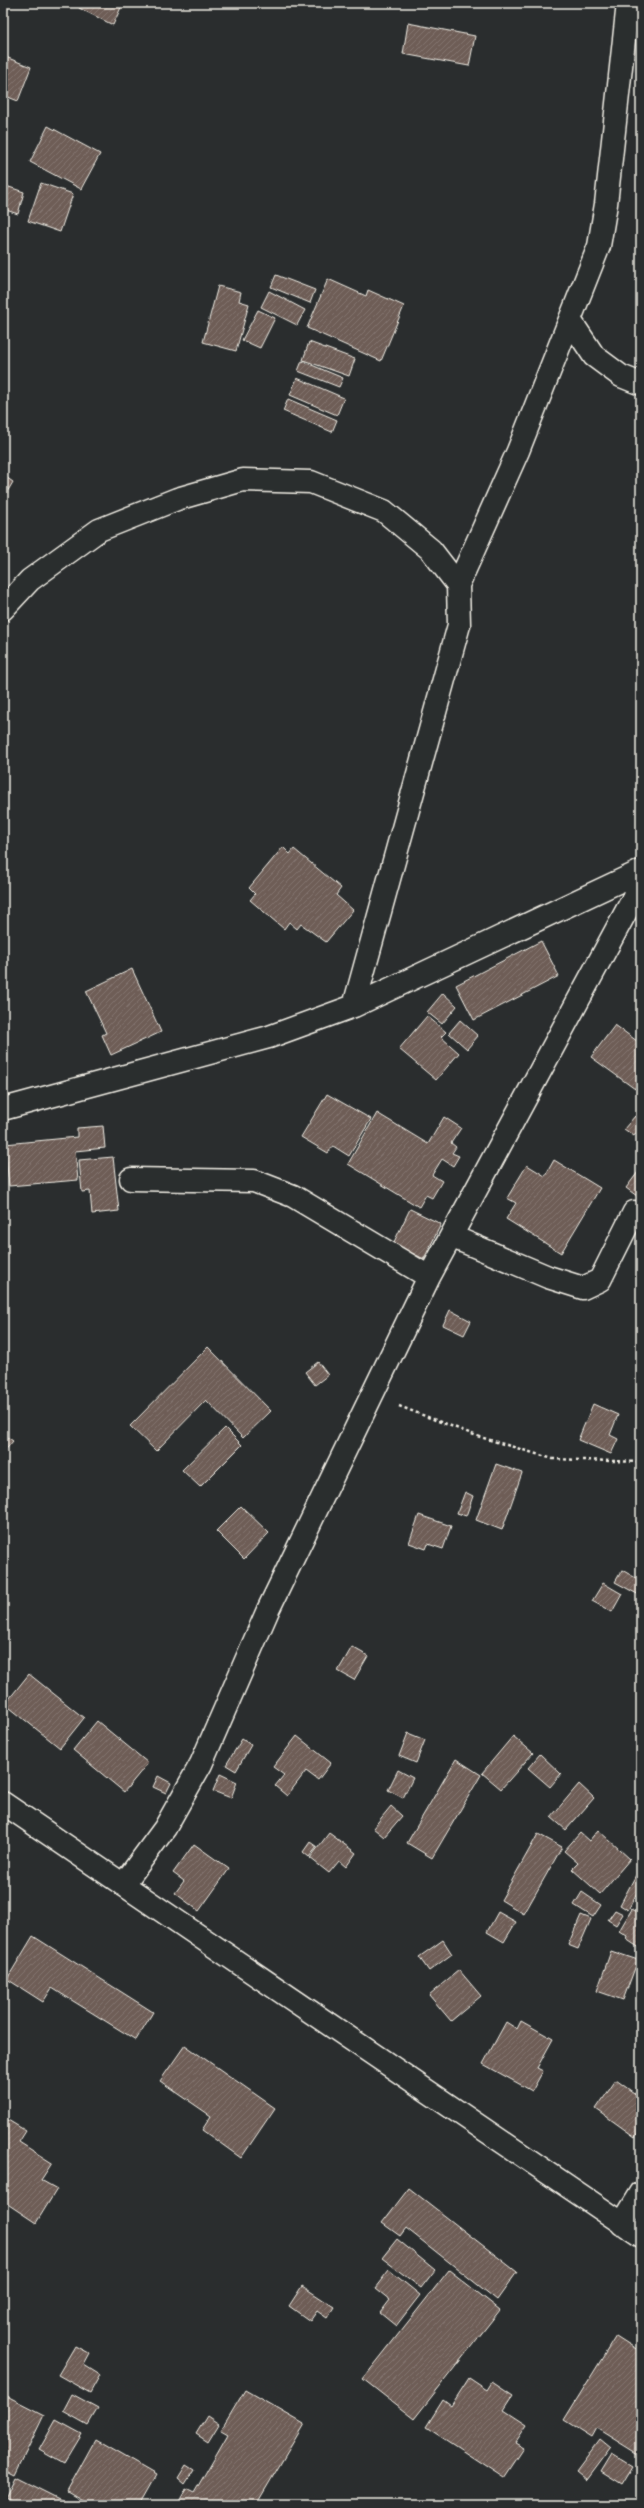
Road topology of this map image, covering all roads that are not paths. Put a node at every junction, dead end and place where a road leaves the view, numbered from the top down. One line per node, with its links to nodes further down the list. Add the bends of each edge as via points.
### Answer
1 (628, 3): 2 (street, via 607,197 599,246)
2 (570, 320): 3 (street, via 594,356 621,376); 4 (street, via 518,451)
3 (641, 384)
4 (458, 585): 5 (street, via 431,550 384,511 311,482 243,480 177,498 99,530 30,580); 8 (street, via 459,625)
5 (3, 609)
6 (641, 871): 8 (street)
7 (641, 884): 12 (street)
8 (354, 1006): 9 (street, via 269,1037)
9 (3, 1109)
10 (131, 1179): 13 (street, via 254,1181 293,1196)
11 (634, 1212): 12 (street, via 600,1280 583,1288 548,1277)
12 (453, 1237): 13 (street)
13 (429, 1277): 15 (street, via 268,1610 201,1764 165,1828)
14 (3, 1803): 15 (street)
15 (122, 1885): 17 (street)
16 (641, 2192): 17 (street)
17 (622, 2224): 18 (street)
18 (641, 2236)

